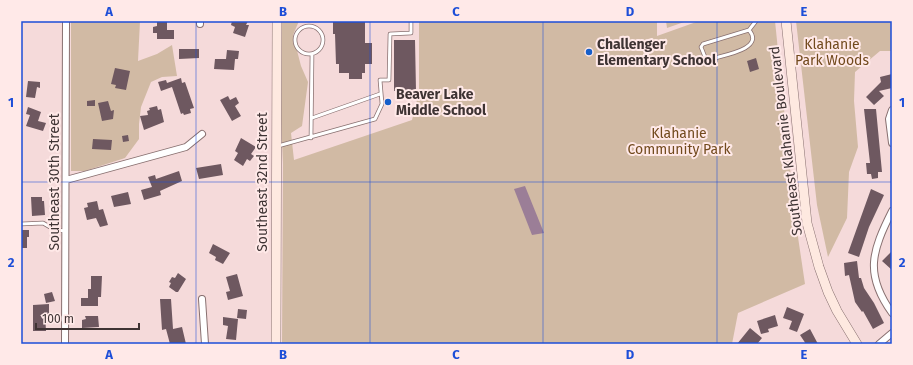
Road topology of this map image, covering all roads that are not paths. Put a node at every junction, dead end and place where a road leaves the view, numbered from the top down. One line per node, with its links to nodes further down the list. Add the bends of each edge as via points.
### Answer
1 (66, 21): 15 (street, Southeast 30th Street)
2 (277, 21): 14 (street, Southeast 32nd Street)
3 (411, 21): 8 (lane, via 411,33 390,34 389,80 380,80)
4 (756, 21): 6 (lane)
5 (786, 21): 25 (street, Southeast Klahanie Boulevard, via 807,223 828,292)
6 (749, 30): 6 (lane, via 703,44 701,47 705,58 711,59 748,47 753,41 753,35)
7 (312, 54): 7 (lane, via 320,48 323,39 319,31 310,26 298,31 295,43 304,53); 10 (lane)
8 (380, 94): 10 (lane); 12 (lane, via 382,104 375,119)
9 (891, 111): 13 (street)
10 (312, 118): 12 (lane)
11 (202, 134): 15 (street, via 186,147)
12 (311, 138): 14 (lane)
13 (892, 143)
14 (277, 147): 24 (street, Southeast 32nd Street)
15 (66, 180): 18 (street, Southeast 30th Street)
16 (892, 211): 20 (street, via 872,264 875,279)
17 (21, 224): 18 (lane, via 43,223 55,230)
18 (66, 231): 22 (street, Southeast 30th Street)
19 (202, 299): 23 (street)
20 (892, 313)
21 (892, 332): 26 (street)
22 (65, 344)
23 (205, 344)
24 (276, 344)
25 (857, 344)
26 (879, 344)

